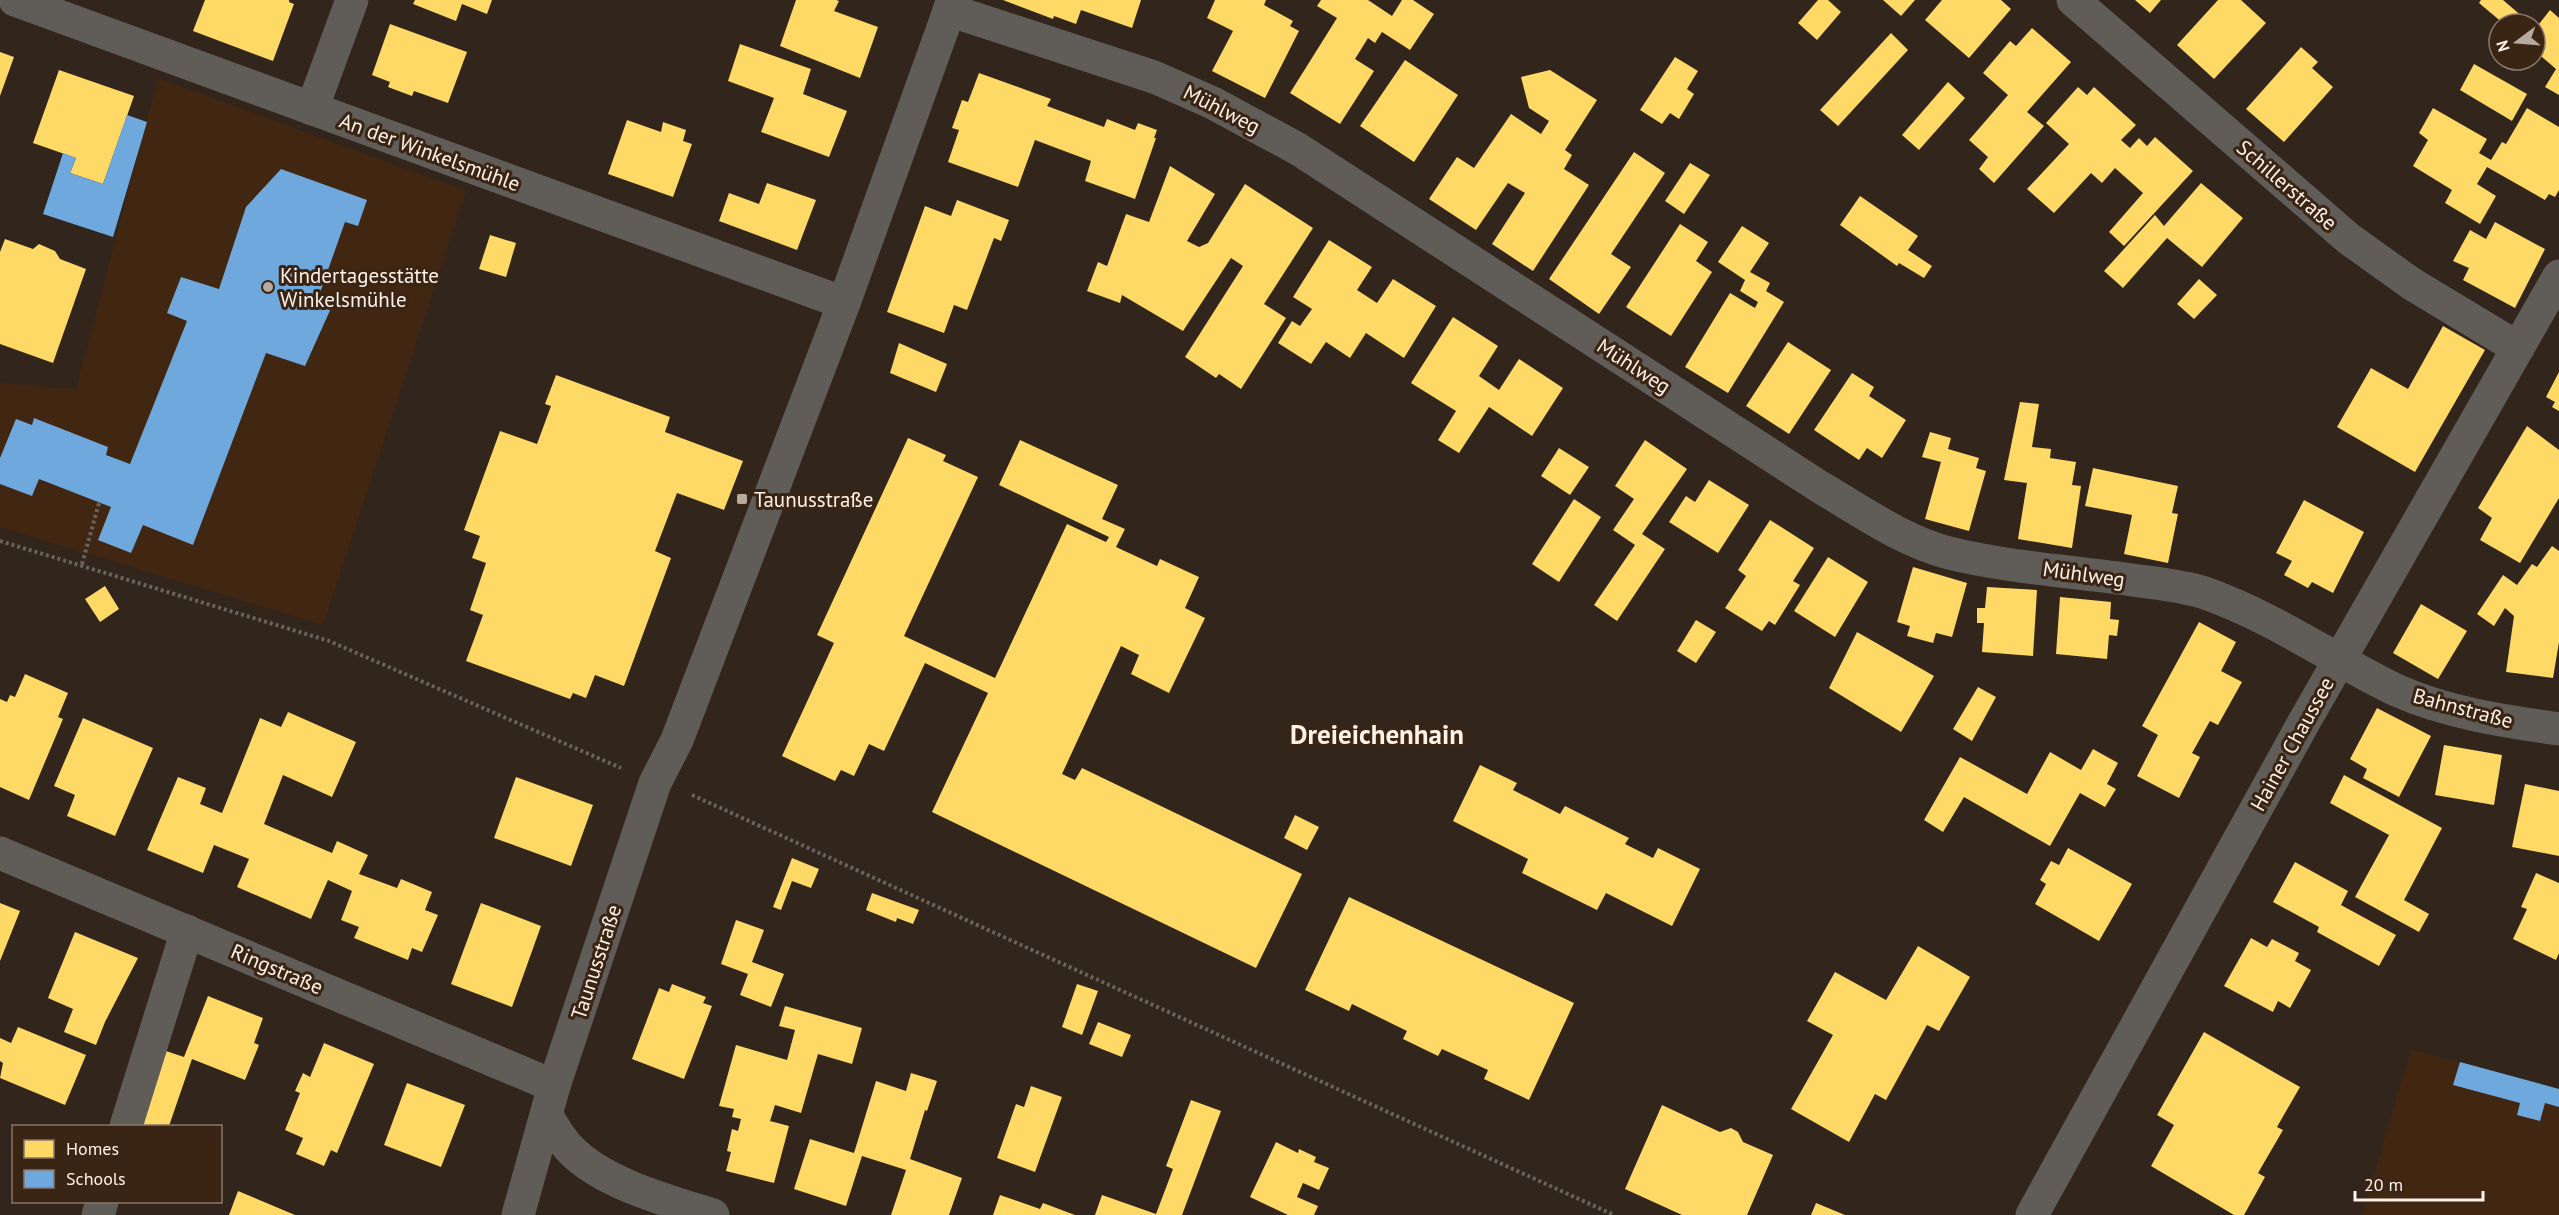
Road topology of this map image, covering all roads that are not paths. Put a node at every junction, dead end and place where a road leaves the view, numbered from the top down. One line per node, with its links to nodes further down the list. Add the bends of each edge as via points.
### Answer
1 (15, 0): 5 (street, An der Winkelsmühle)
2 (352, 0): 5 (street)
3 (2073, 0): 8 (street, Schillerstraße, via 2349,239 2412,284)
4 (951, 5): 7 (street, Taunusstraße); 9 (street, Mühlweg, via 1146,74 1245,119 1298,149 1820,487 1922,544 1980,559 2202,592 2240,606)
5 (312, 109): 7 (street, An der Winkelsmühle)
6 (2559, 276): 8 (street, Hainer Chaussee)
7 (844, 303): 13 (street, Taunusstraße, via 677,740 655,783)
8 (2518, 348): 9 (street, Hainer Chaussee)
9 (2340, 658): 10 (street, Bahnstraße, via 2396,690 2439,706 2490,719); 17 (street, Hainer Chaussee)
10 (2559, 729)
11 (0, 853): 12 (street, Ringstraße)
12 (187, 932): 13 (street, Ringstraße); 14 (street)
13 (551, 1101): 15 (street, Taunusstraße); 16 (street, via 558,1135 573,1152 645,1194)
14 (126, 1125)
15 (518, 1215)
16 (713, 1215)
17 (2032, 1215)

